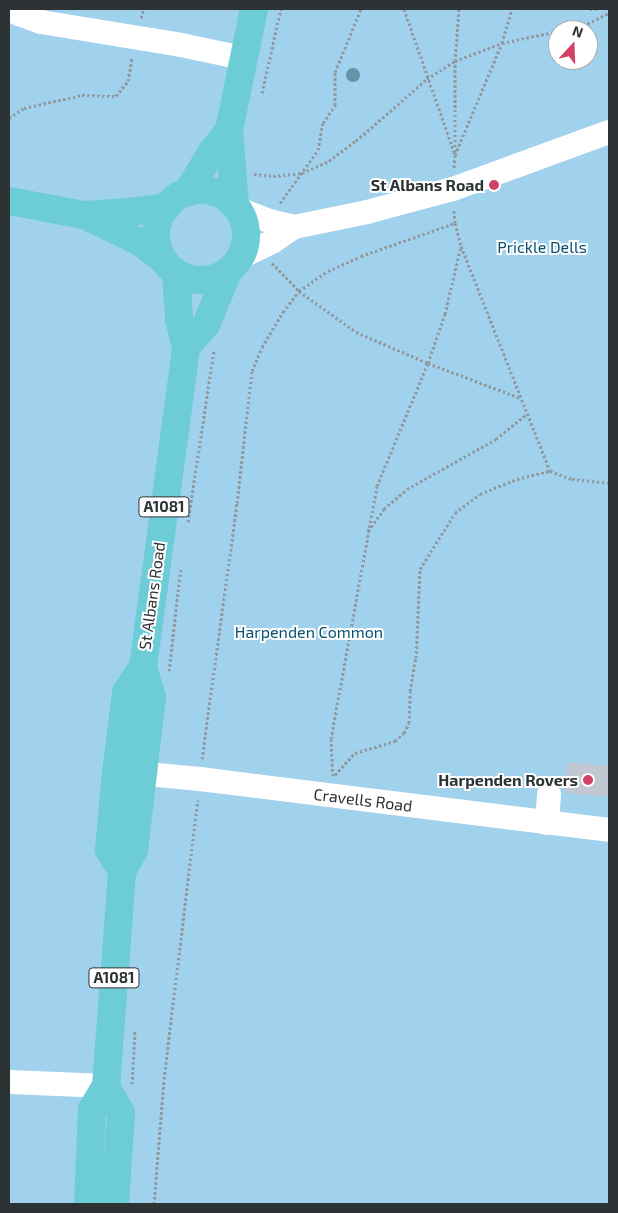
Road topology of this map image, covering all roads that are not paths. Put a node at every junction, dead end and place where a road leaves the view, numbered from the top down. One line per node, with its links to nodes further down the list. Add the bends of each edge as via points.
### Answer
1 (12, 9): 3 (street, via 41,22)
2 (254, 9): 3 (main road, St Albans Road)
3 (243, 58): 4 (main road, St Albans Road)
4 (229, 130): 6 (main road, St Albans Road); 8 (main road, St Albans Road)
5 (609, 132): 10 (street, via 452,189 294,227)
6 (177, 200): 8 (main road, via 199,191 212,192); 9 (main road, via 129,212); 11 (main road, St Albans Road, via 160,219 157,233 158,247)
7 (9, 201): 9 (main road)
8 (236, 207): 10 (street); 10 (main road, St Albans Road, via 244,220 246,232)
9 (84, 215): 11 (main road, via 140,242)
10 (257, 242): 11 (main road, via 216,278 189,278); 12 (main road, St Albans Road, via 206,325)
11 (170, 266): 12 (main road, St Albans Road / A1081)
12 (186, 346): 13 (main road, St Albans Road / A1081)
13 (143, 667): 14 (main road, St Albans Road / A1081, via 126,692); 15 (main road, St Albans Road / A1081, via 152,697)
14 (116, 772): 15 (street, Cravells Road); 19 (main road, St Albans Road / A1081, via 109,850)
15 (144, 773): 17 (street, Cravells Road); 19 (main road, St Albans Road / A1081, via 134,850)
16 (549, 794): 17 (street)
17 (547, 823): 18 (street, Cravells Road)
18 (609, 830)
19 (122, 871): 21 (main road, St Albans Road / A1081)
20 (9, 1082): 21 (street)
21 (119, 1088): 22 (main road, St Albans Road / A1081, via 92,1109); 23 (main road, via 122,1113)
22 (88, 1204)
23 (115, 1204)

